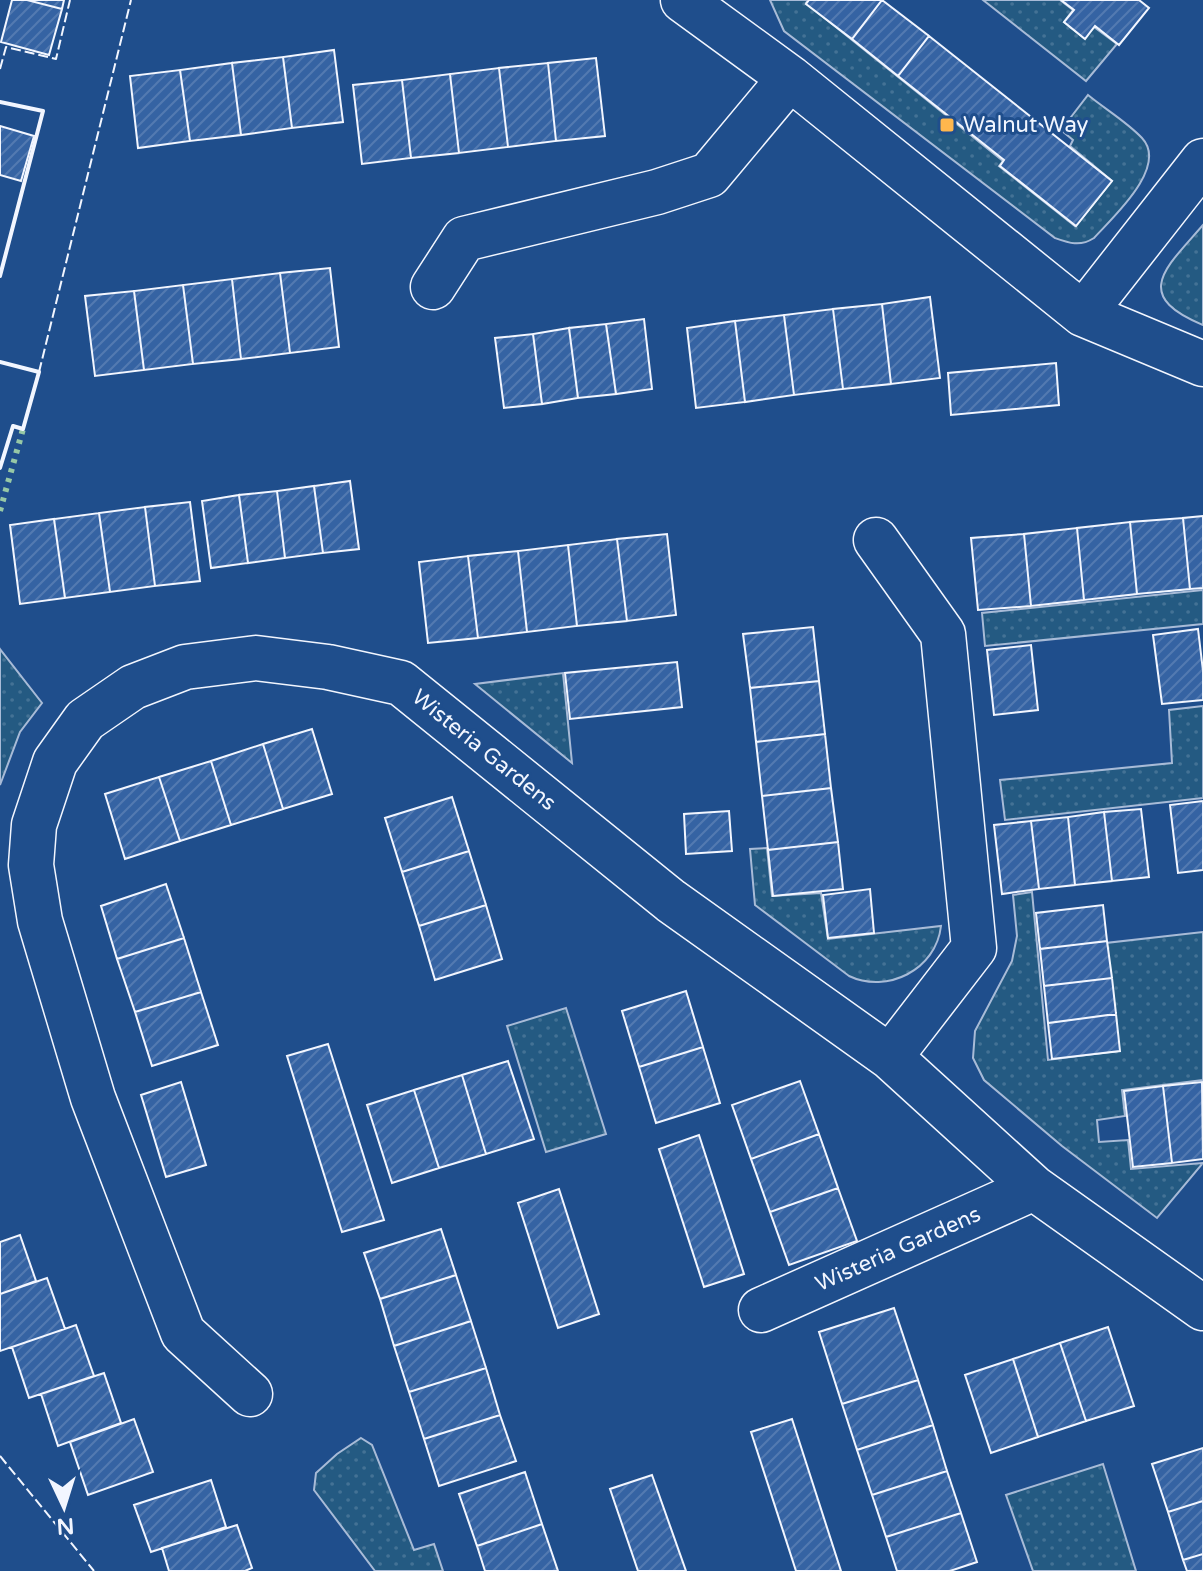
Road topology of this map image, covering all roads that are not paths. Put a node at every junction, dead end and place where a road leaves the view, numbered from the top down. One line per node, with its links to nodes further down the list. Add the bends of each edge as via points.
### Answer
1 (701, 5): 2 (street)
2 (790, 78): 4 (street, via 709,175 464,239); 5 (street)
3 (1203, 161): 5 (street)
4 (433, 287)
5 (1083, 314): 6 (street)
6 (1203, 364)
7 (876, 540): 8 (street, via 943,634 974,948)
8 (890, 1057): 9 (street, Wisteria Gardens); 12 (street, Wisteria Gardens, via 671,901 401,683 256,658 185,667 133,687 85,720 55,762 34,825 31,865 40,921 93,1098 183,1333)
9 (1034, 1188): 10 (street, Wisteria Gardens); 11 (street, Wisteria Gardens)
10 (1203, 1308)
11 (761, 1310)
12 (250, 1394)

